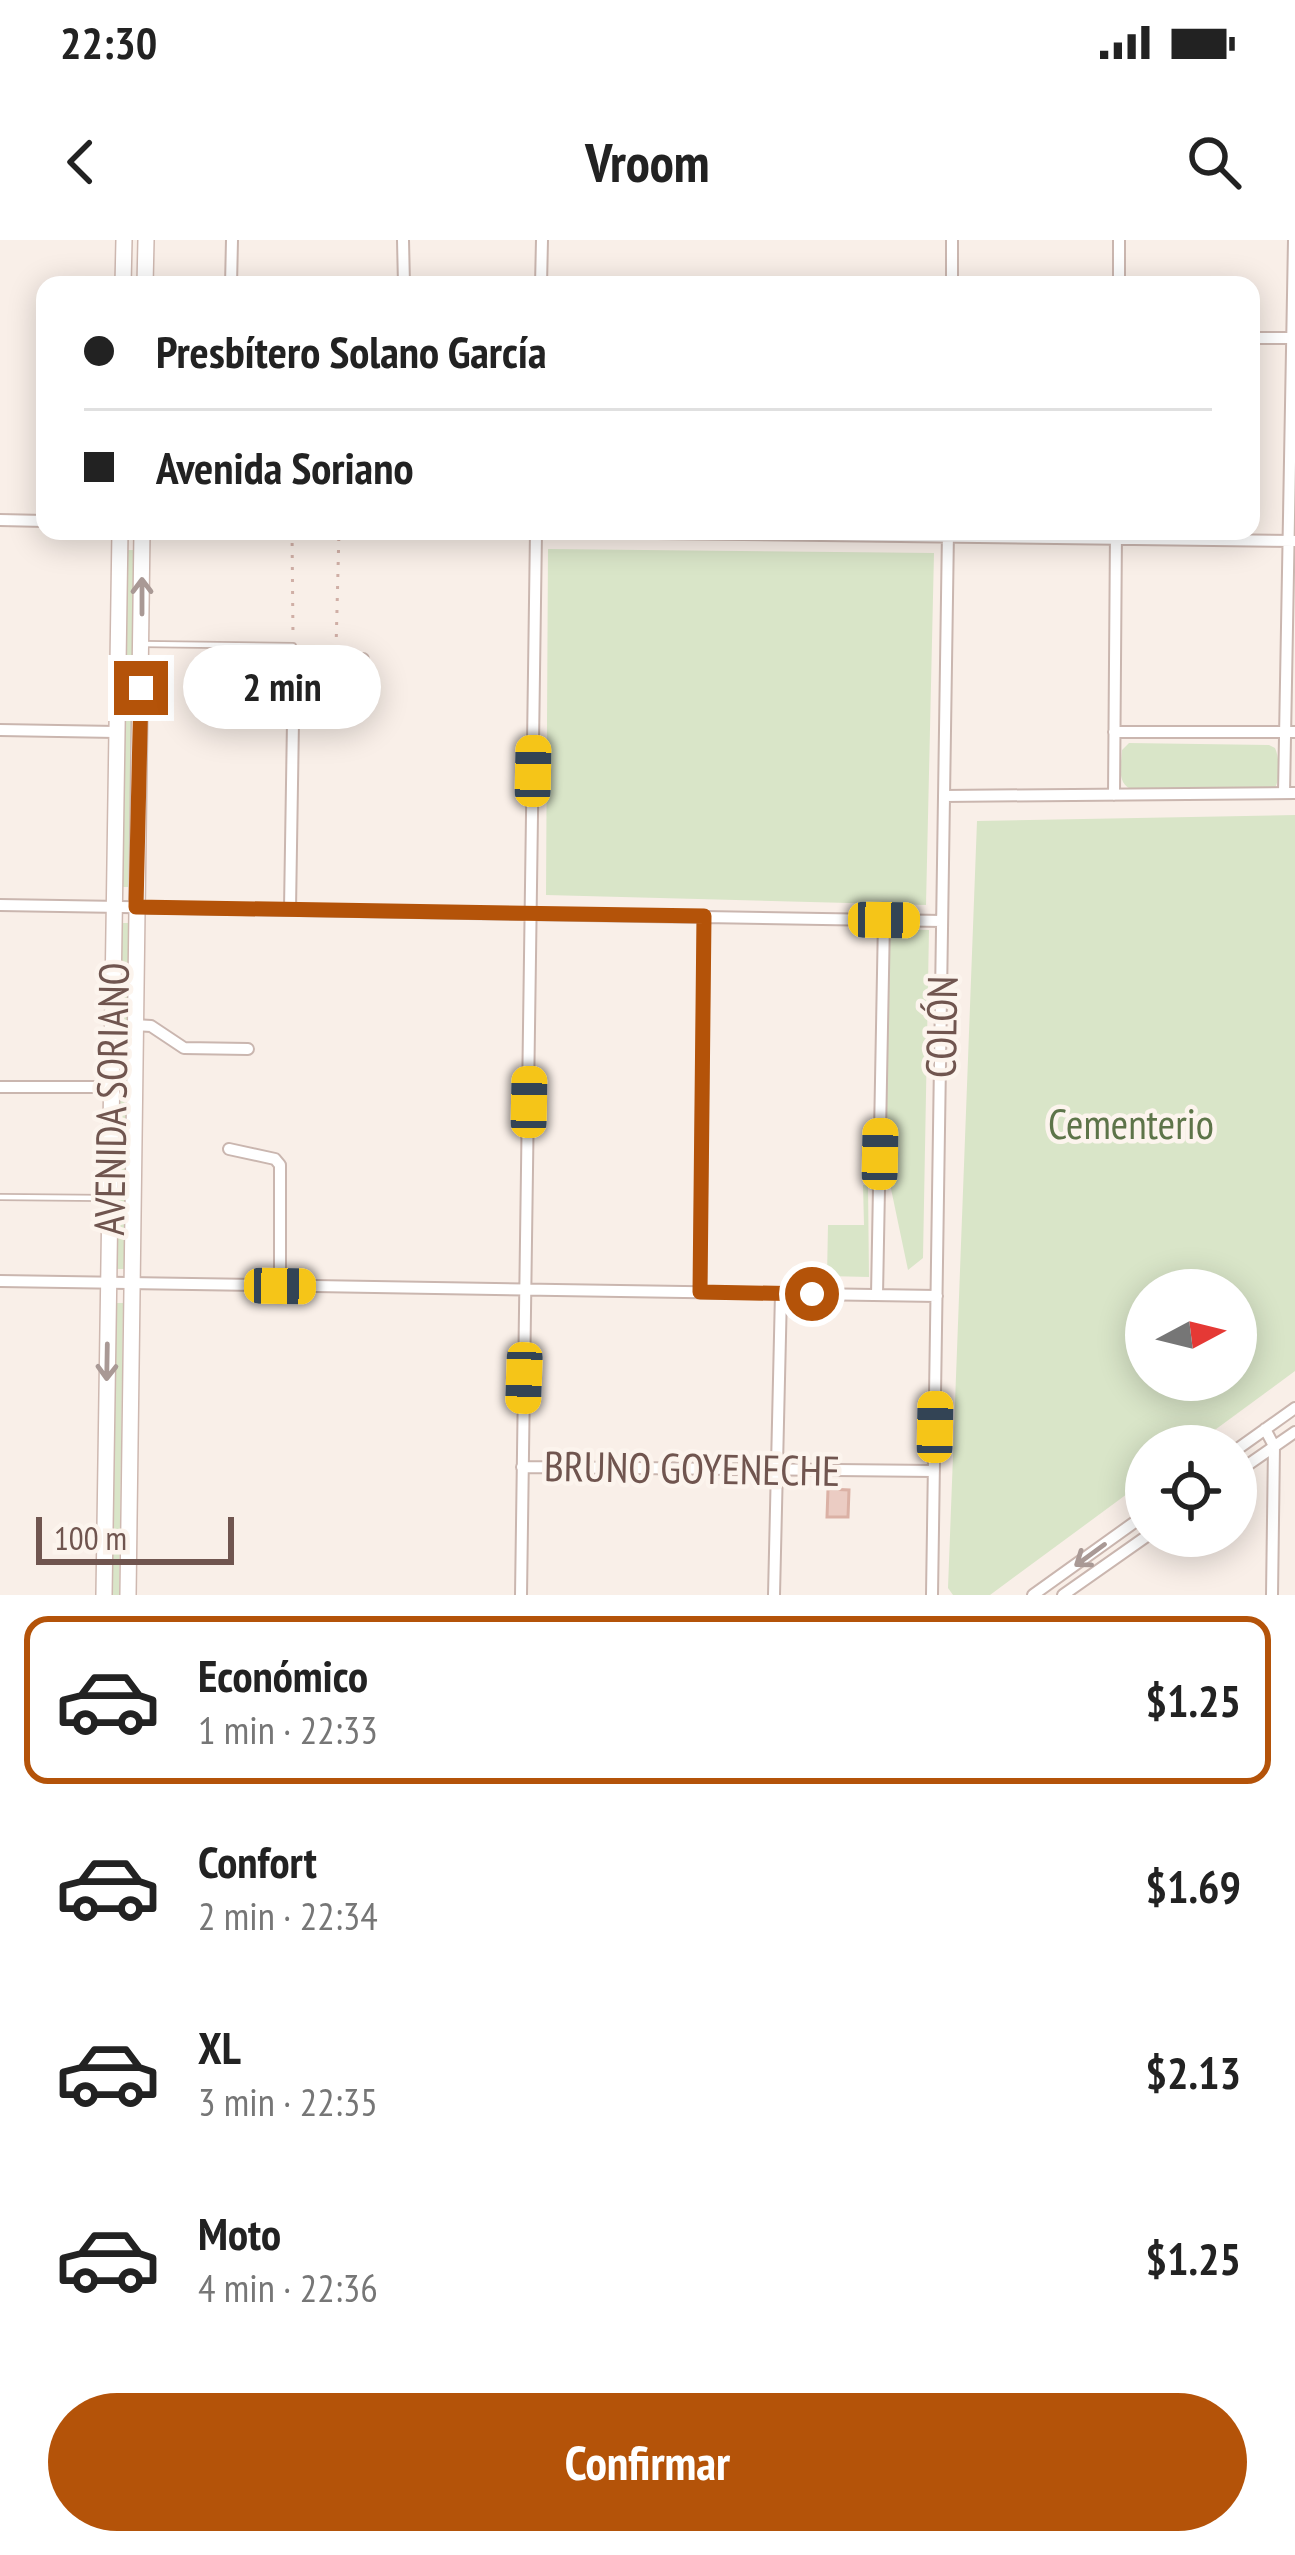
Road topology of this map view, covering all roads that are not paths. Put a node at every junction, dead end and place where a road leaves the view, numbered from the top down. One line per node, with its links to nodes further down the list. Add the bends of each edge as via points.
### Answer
1 (124, 240): 9 (street)
2 (146, 240): 10 (street)
3 (232, 240): 11 (street)
4 (404, 240): 12 (street)
5 (542, 240): 13 (street)
6 (952, 240): 14 (street)
7 (1119, 240): 15 (street)
8 (1294, 240): 17 (street)
9 (123, 276)
10 (146, 276)
11 (231, 276)
12 (404, 276)
13 (541, 276)
14 (952, 276)
15 (1119, 276)
16 (1260, 338): 17 (street)
17 (1293, 338): 26 (street)
18 (0, 520): 19 (street)
19 (36, 521)
20 (120, 540): 31 (street, AVENIDA SORIANO)
21 (142, 540): 27 (street, AVENIDA SORIANO, one-way to 21)
22 (536, 540): 41 (street)
23 (948, 540): 36 (street, COLÓN)
24 (1116, 540): 32 (street)
25 (1257, 540): 26 (street)
26 (1292, 541): 33 (street)
27 (142, 644): 28 (lane); 39 (street, AVENIDA SORIANO)
28 (293, 646)
29 (364, 659): 40 (street, via 294,658)
30 (0, 730): 31 (street)
31 (116, 732): 38 (street, AVENIDA SORIANO)
32 (1114, 732): 33 (street); 35 (street)
33 (1290, 732): 34 (street)
34 (1290, 793): 35 (street)
35 (1114, 795): 36 (street)
36 (944, 796): 44 (street, COLÓN)
37 (0, 904): 38 (street)
38 (113, 907): 39 (street); 48 (street, AVENIDA SORIANO)
39 (136, 907): 40 (street); 45 (street, AVENIDA SORIANO)
40 (290, 909): 41 (street)
41 (531, 914): 42 (street); 56 (street)
42 (704, 916): 43 (street); 57 (street)
43 (884, 920): 44 (street); 59 (street)
44 (942, 921): 60 (street, COLÓN)
45 (134, 1024): 46 (street, via 184,1048); 54 (street, AVENIDA SORIANO)
46 (248, 1049)
47 (0, 1087): 48 (street)
48 (112, 1087): 51 (street, AVENIDA SORIANO)
49 (230, 1149): 55 (street, via 280,1165)
50 (0, 1197): 51 (lane)
51 (110, 1198): 53 (street, AVENIDA SORIANO)
52 (0, 1281): 53 (street)
53 (109, 1283): 54 (street); 72 (street, AVENIDA SORIANO, one-way to 72)
54 (131, 1283): 55 (street); 73 (street, AVENIDA SORIANO)
55 (280, 1286): 56 (street)
56 (526, 1289): 57 (street); 67 (street)
57 (700, 1292): 58 (street)
58 (782, 1293): 59 (street); 68 (street)
59 (877, 1295): 60 (street)
60 (937, 1296): 69 (street, COLÓN)
61 (1295, 1408): 62 (street)
62 (1265, 1430): 64 (street); 65 (street)
63 (1295, 1432): 65 (street)
64 (1257, 1436)
65 (1274, 1446): 66 (street); 79 (street)
66 (1257, 1458)
67 (522, 1467): 68 (street, BRUNO GOYENECHE); 74 (street)
68 (778, 1469): 69 (street, BRUNO GOYENECHE); 75 (street)
69 (934, 1471): 76 (street, COLÓN)
70 (1125, 1529): 77 (street, one-way to 77)
71 (1125, 1551): 78 (street)
72 (104, 1595)
73 (128, 1595)
74 (521, 1595)
75 (774, 1595)
76 (932, 1595)
77 (1033, 1595)
78 (1063, 1595)
79 (1272, 1595)

